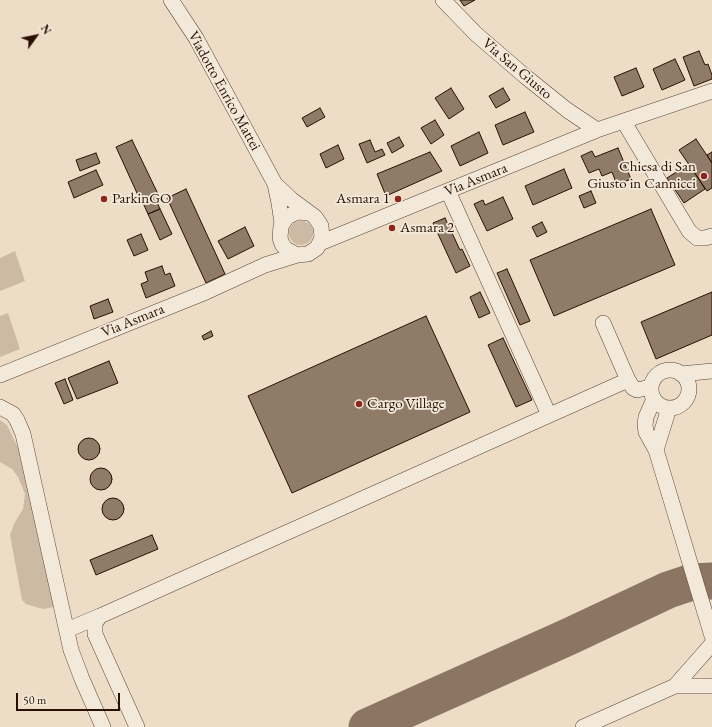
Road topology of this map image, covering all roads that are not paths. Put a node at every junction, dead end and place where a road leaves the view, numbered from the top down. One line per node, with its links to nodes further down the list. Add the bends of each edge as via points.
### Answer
1 (171, 0): 6 (street, Viadotto Enrico Mattei, via 196,38)
2 (443, 0): 5 (street, Via San Giusto, via 476,34 526,77)
3 (712, 91): 4 (street, Via Asmara)
4 (624, 122): 5 (street, Via Asmara); 12 (street, via 689,231 697,238)
5 (597, 130): 7 (street, Via Asmara)
6 (275, 184): 8 (street, Viadotto Enrico Mattei); 10 (street, Viadotto Enrico Mattei, via 280,203)
7 (448, 191): 11 (street, Via Asmara); 25 (street)
8 (308, 213): 9 (street, via 315,217); 10 (street, via 299,212 287,217)
9 (321, 226): 11 (street, Via Asmara); 13 (street)
10 (281, 227): 14 (street, via 280,238 286,249); 15 (street)
11 (355, 228): 13 (street, Via Asmara)
12 (712, 236)
13 (320, 243): 14 (street, via 312,251)
14 (297, 254): 15 (street, Via Asmara)
15 (265, 266): 19 (street, Via Asmara)
16 (603, 323): 20 (street)
17 (712, 372): 18 (street); 21 (street)
18 (681, 374): 21 (street); 22 (street, via 674,370 661,372 656,376)
19 (0, 375)
20 (628, 380): 22 (street, via 633,388); 25 (street)
21 (688, 388): 24 (street, via 688,395 681,404)
22 (652, 393): 24 (street, via 663,407); 26 (street, via 645,425)
23 (0, 407): 28 (street, via 12,414 23,434)
24 (669, 408): 26 (street)
25 (549, 415): 27 (street)
26 (656, 450): 29 (street)
27 (100, 616): 28 (street); 34 (street, via 95,623 96,634)
28 (67, 630): 33 (street, via 76,664)
29 (712, 636)
30 (712, 644): 31 (street)
31 (675, 686): 32 (street); 35 (street)
32 (712, 686)
33 (103, 727)
34 (137, 727)
35 (583, 727)

